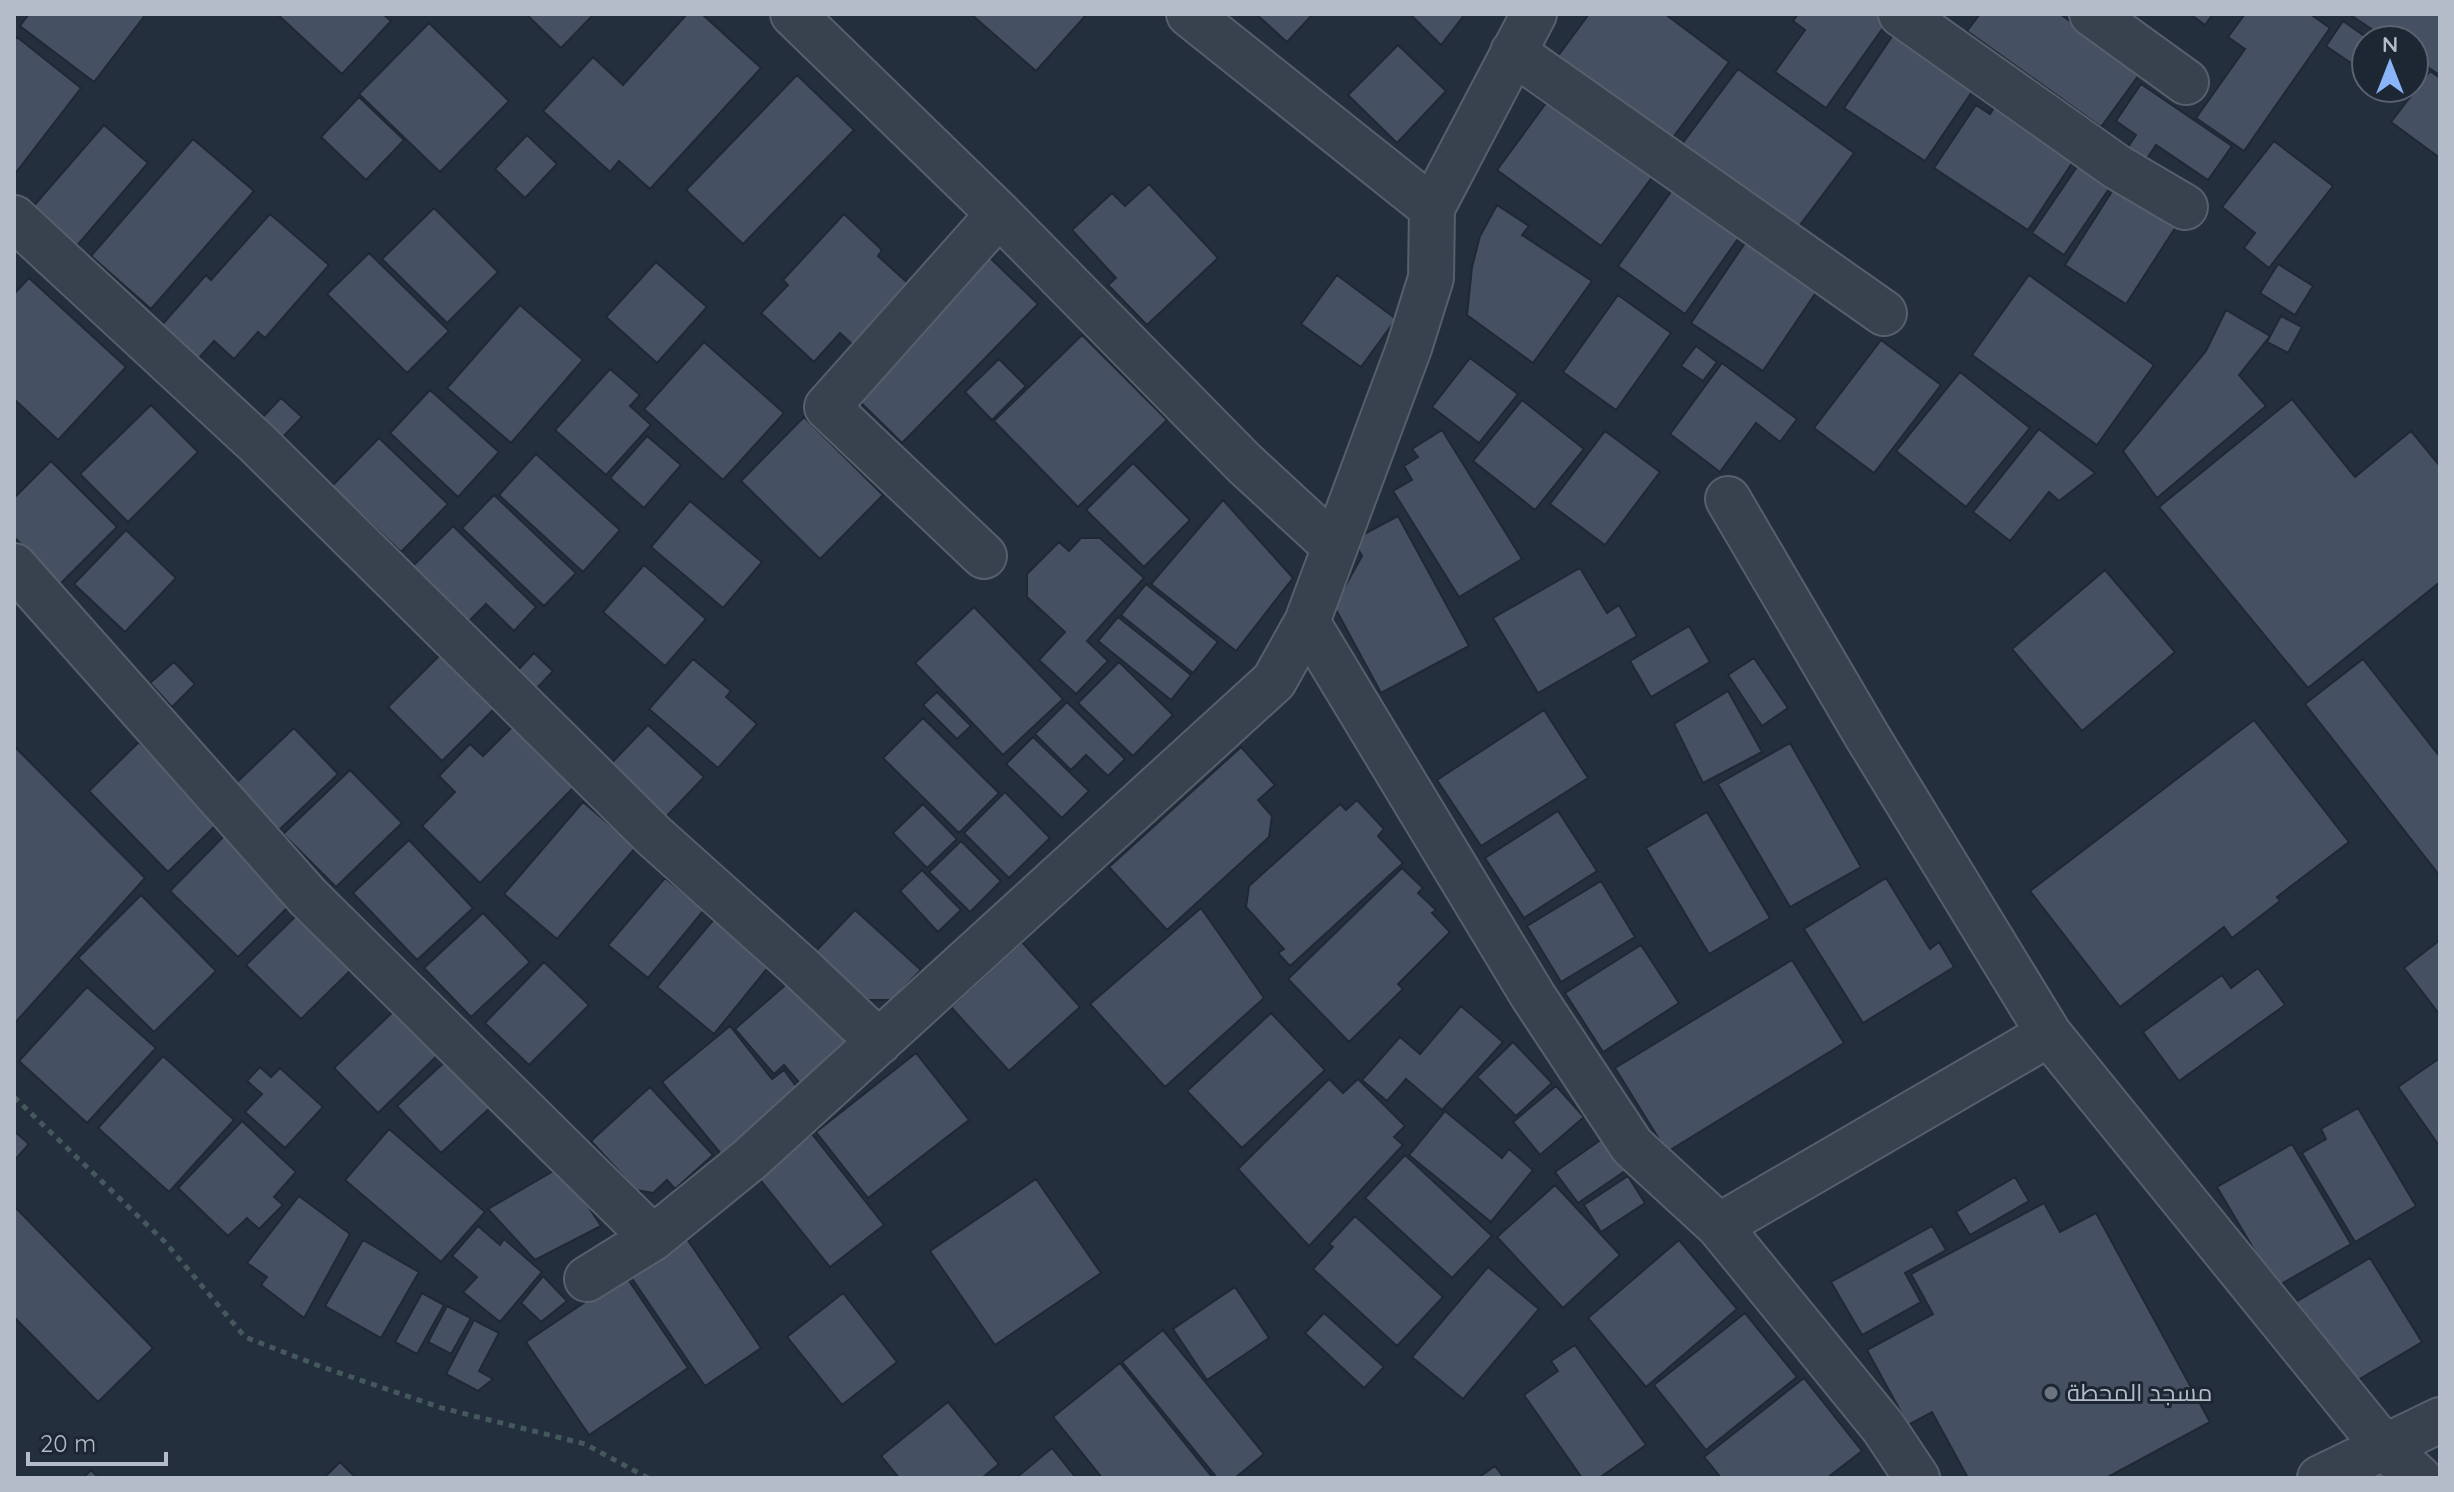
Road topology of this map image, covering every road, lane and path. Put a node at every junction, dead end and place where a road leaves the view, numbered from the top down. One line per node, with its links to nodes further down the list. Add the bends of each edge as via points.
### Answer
1 (793, 14): 10 (street)
2 (1189, 14): 9 (street)
3 (1534, 14): 6 (street)
4 (1901, 14): 8 (street, via 2117,167)
5 (2092, 14): 7 (street)
6 (1513, 52): 9 (street); 12 (street)
7 (2186, 82)
8 (2185, 207)
9 (1432, 208): 14 (street, via 1431,278)
10 (999, 214): 14 (street, via 1244,463); 15 (street, via 827,407)
11 (14, 218): 19 (street, via 257,443 654,836)
12 (1884, 313)
13 (1728, 499): 18 (street)
14 (1334, 546): 17 (street)
15 (984, 556)
16 (14, 566): 22 (street, via 308,897)
17 (1307, 622): 19 (street, via 1274,681); 21 (street, via 1533,996 1632,1146)
18 (2049, 1034): 21 (street); 25 (street)
19 (879, 1042): 22 (street)
20 (14, 1097): 26 (path, via 165,1242 245,1337 442,1408 585,1444)
21 (1719, 1226): 27 (street, via 1883,1427)
22 (653, 1238): 23 (street)
23 (587, 1279)
24 (2440, 1420): 25 (street)
25 (2385, 1448): 28 (street); 29 (street)
26 (648, 1478)
27 (1917, 1478)
28 (2320, 1478)
29 (2419, 1478)

